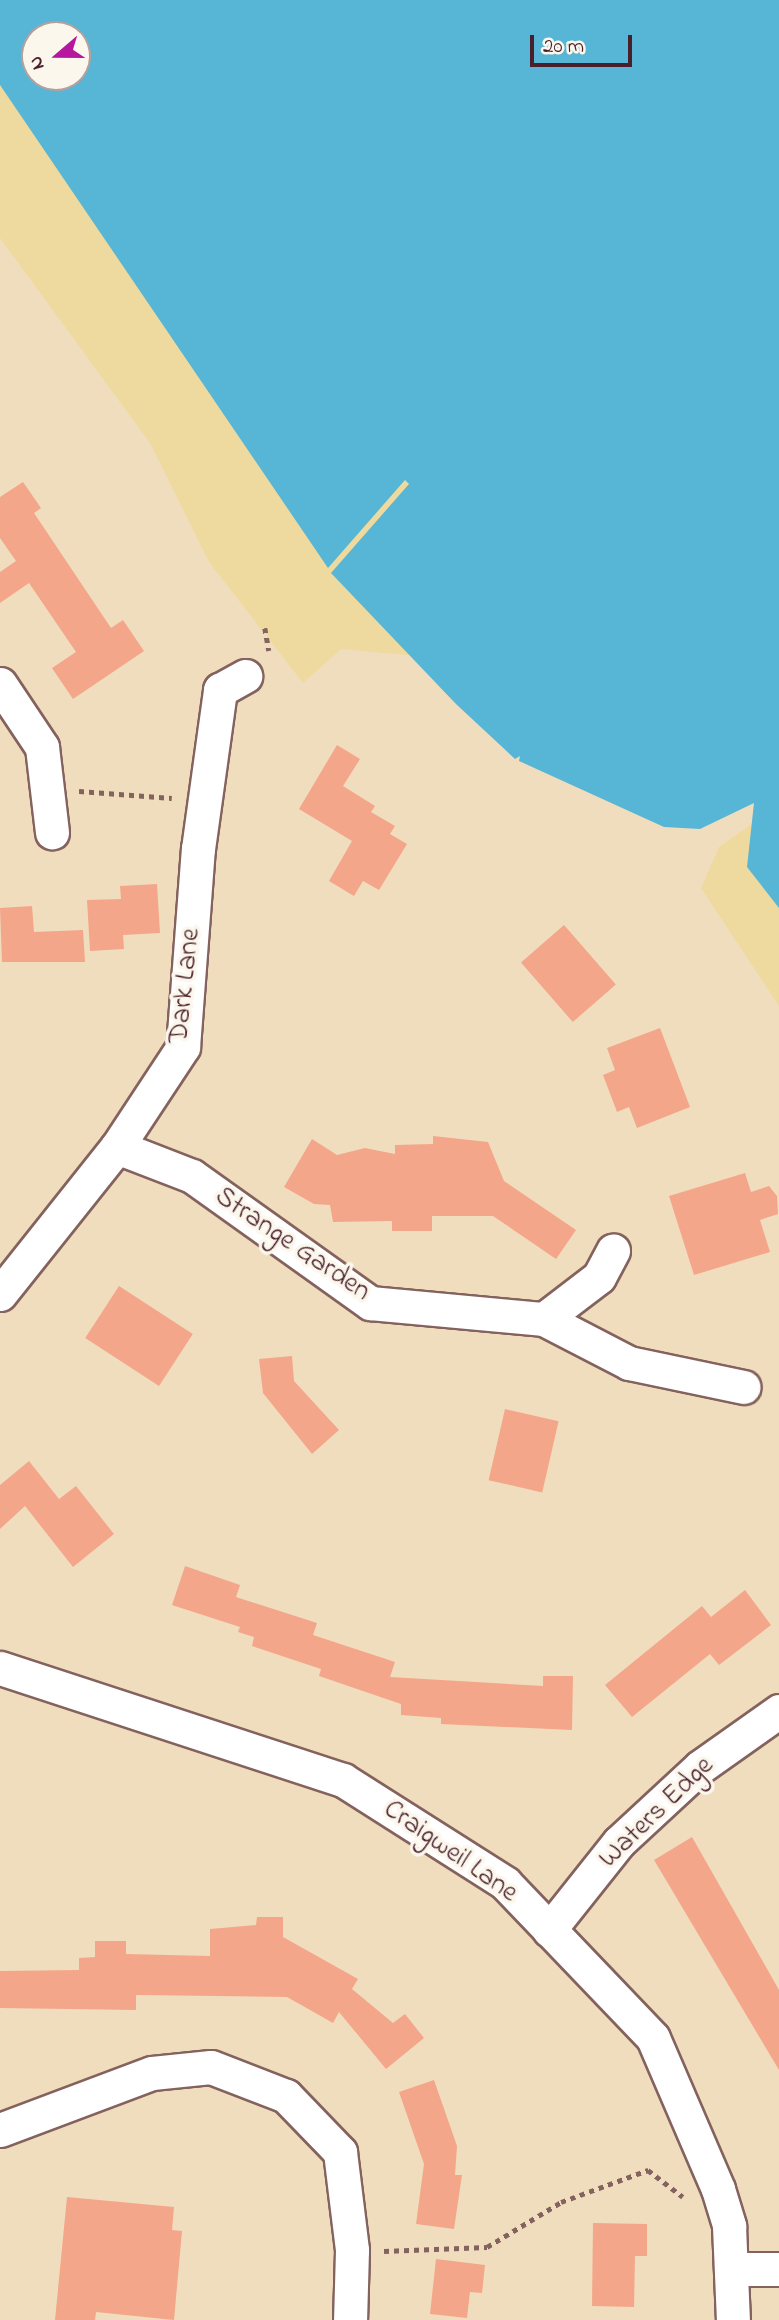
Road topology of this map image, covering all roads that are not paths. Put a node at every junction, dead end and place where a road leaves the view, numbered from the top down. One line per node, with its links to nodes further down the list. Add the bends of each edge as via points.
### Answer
1 (245, 676): 4 (street, Dark Lane, via 220,690 204,801 183,1047)
2 (0, 684): 3 (street, via 42,747)
3 (52, 832)
4 (117, 1147): 6 (street, Dark Lane); 7 (street, Strange Garden, via 192,1176 370,1303)
5 (613, 1251): 7 (street, via 599,1277)
6 (0, 1294)
7 (544, 1319): 8 (street, via 629,1363)
8 (744, 1387)
9 (0, 1668): 11 (street, Craigweil Lane, via 343,1780 505,1883)
10 (779, 1711): 11 (street, Waters Edge, via 700,1767 619,1842)
11 (550, 1930): 13 (street, Craigweil Lane, via 653,2038 718,2189)
12 (0, 2130): 15 (street, via 152,2073 211,2067 286,2096 340,2152 352,2250)
13 (731, 2269): 14 (street); 16 (street, Craigweil Lane)
14 (779, 2269)
15 (350, 2320)
16 (733, 2320)

